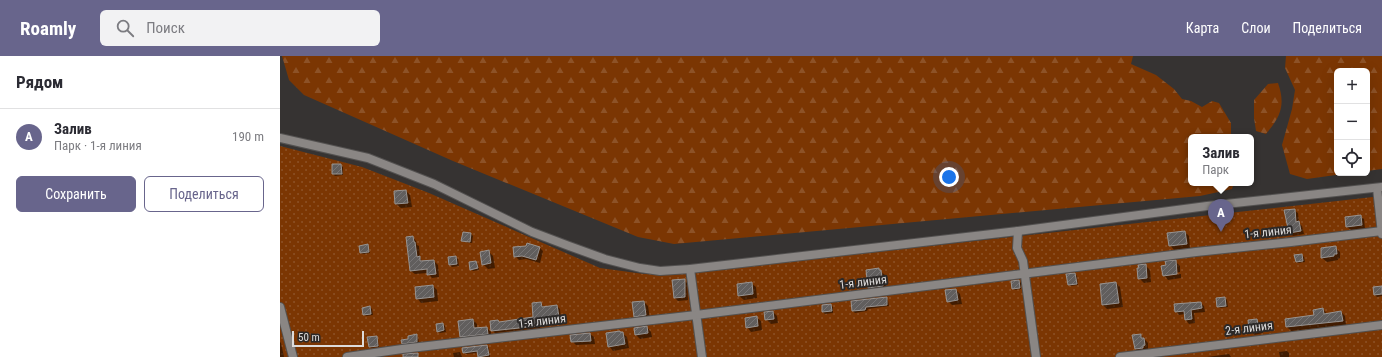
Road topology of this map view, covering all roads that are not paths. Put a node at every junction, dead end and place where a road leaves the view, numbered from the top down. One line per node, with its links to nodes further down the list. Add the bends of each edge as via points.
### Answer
1 (280, 138): 5 (street, via 368,158 434,184 532,232 605,259 660,271)
2 (1379, 188): 3 (street, via 1207,206); 4 (street)
3 (1018, 231): 5 (street); 6 (street, via 1017,248)
4 (1382, 232): 6 (street, 1-я линия)
5 (690, 269): 8 (street)
6 (1025, 274): 8 (street, 1-я линия); 13 (street)
7 (280, 307): 10 (street)
8 (696, 315): 11 (street, 1-я линия); 12 (street)
9 (1382, 325): 14 (street, 2-я линия)
10 (293, 357)
11 (347, 357)
12 (702, 357)
13 (1036, 357)
14 (1120, 357)

